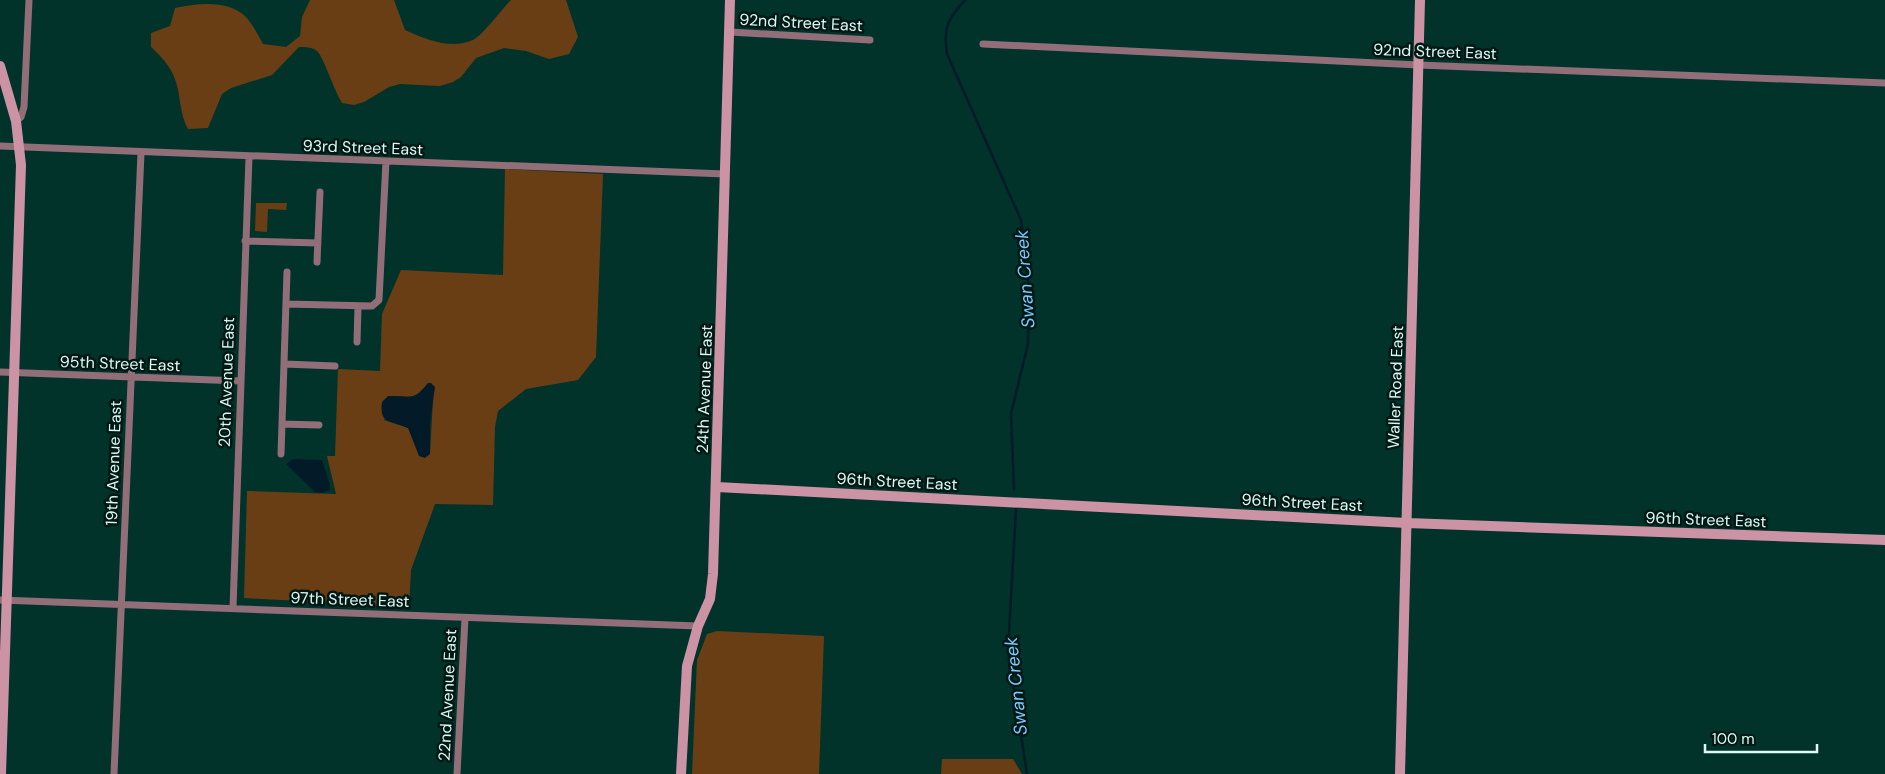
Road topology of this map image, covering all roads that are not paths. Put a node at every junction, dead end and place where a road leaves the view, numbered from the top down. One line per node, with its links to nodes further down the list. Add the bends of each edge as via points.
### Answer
1 (29, 0): 10 (street, via 24,107)
2 (730, 0): 4 (street, 24th Avenue East)
3 (1420, 0): 7 (street, Waller Road East)
4 (730, 32): 5 (street, 92nd Street East); 16 (street, 24th Avenue East)
5 (870, 40)
6 (983, 44): 7 (street, 92nd Street East)
7 (1419, 65): 9 (street, 92nd Street East); 35 (street, Waller Road East)
8 (0, 66): 10 (street)
9 (1885, 83)
10 (16, 121): 12 (street)
11 (0, 146): 12 (street, 93rd Street East)
12 (20, 147): 13 (street, 93rd Street East); 28 (street)
13 (141, 153): 14 (street, 93rd Street East); 29 (street, 19th Avenue East)
14 (249, 157): 15 (street, 93rd Street East); 18 (street, 20th Avenue East)
15 (386, 161): 16 (street, 93rd Street East); 23 (street, via 380,296 372,306)
16 (725, 174): 34 (street, 24th Avenue East)
17 (320, 192): 19 (street)
18 (245, 241): 19 (street); 30 (street, 20th Avenue East)
19 (318, 243): 20 (street)
20 (317, 262)
21 (288, 272): 22 (street)
22 (286, 304): 23 (street); 25 (street)
23 (358, 306): 24 (street)
24 (357, 342)
25 (284, 364): 26 (street); 31 (street)
26 (335, 366)
27 (0, 372): 28 (street, 95th Street East)
28 (16, 372): 29 (street, 95th Street East); 37 (street)
29 (130, 377): 30 (street, 95th Street East); 38 (street, 19th Avenue East)
30 (240, 381): 39 (street, 20th Avenue East)
31 (282, 424): 32 (street); 33 (street)
32 (319, 425)
33 (281, 454)
34 (717, 488): 35 (street, 96th Street East); 41 (street, 24th Avenue East, via 710,599)
35 (1407, 523): 36 (street, 96th Street East); 46 (street, Waller Road East)
36 (1885, 540)
37 (4, 600): 38 (street, 97th Street East); 42 (street)
38 (121, 604): 39 (street, 97th Street East); 43 (street, 19th Avenue East)
39 (232, 608): 40 (street, 97th Street East)
40 (465, 618): 41 (street, 97th Street East); 44 (street, 22nd Avenue East)
41 (698, 626): 45 (street, 24th Avenue East, via 687,666)
42 (1, 774)
43 (114, 774)
44 (457, 774)
45 (681, 774)
46 (1400, 774)

